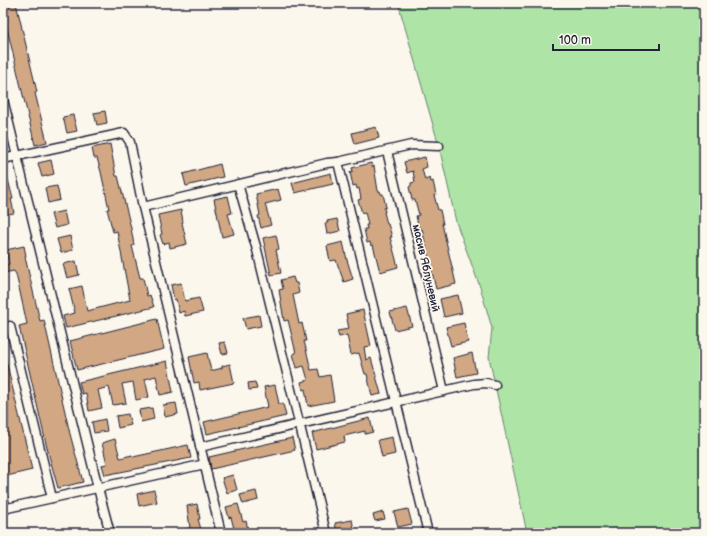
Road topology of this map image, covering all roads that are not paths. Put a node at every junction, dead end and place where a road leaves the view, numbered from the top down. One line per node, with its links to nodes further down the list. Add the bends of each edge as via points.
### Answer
1 (3, 99): 4 (street)
2 (439, 146): 3 (street, via 411,145)
3 (387, 151): 6 (street); 11 (street, масив Яблуневий)
4 (17, 156): 5 (street); 8 (street, via 124,133 130,142); 16 (street)
5 (3, 159)
6 (338, 162): 7 (street); 12 (street)
7 (238, 184): 8 (street); 13 (street, via 257,250)
8 (143, 207): 14 (street)
9 (10, 326): 18 (street)
10 (495, 385): 11 (street, via 474,384)
11 (444, 391): 12 (street)
12 (396, 402): 13 (street); 23 (street)
13 (299, 423): 14 (street); 22 (street)
14 (200, 447): 15 (street)
15 (205, 464): 16 (street); 21 (street)
16 (98, 488): 18 (street); 20 (street)
17 (3, 498): 19 (street)
18 (52, 498): 19 (street)
19 (4, 509)
20 (110, 533)
21 (221, 533)
22 (326, 533)
23 (428, 533)

